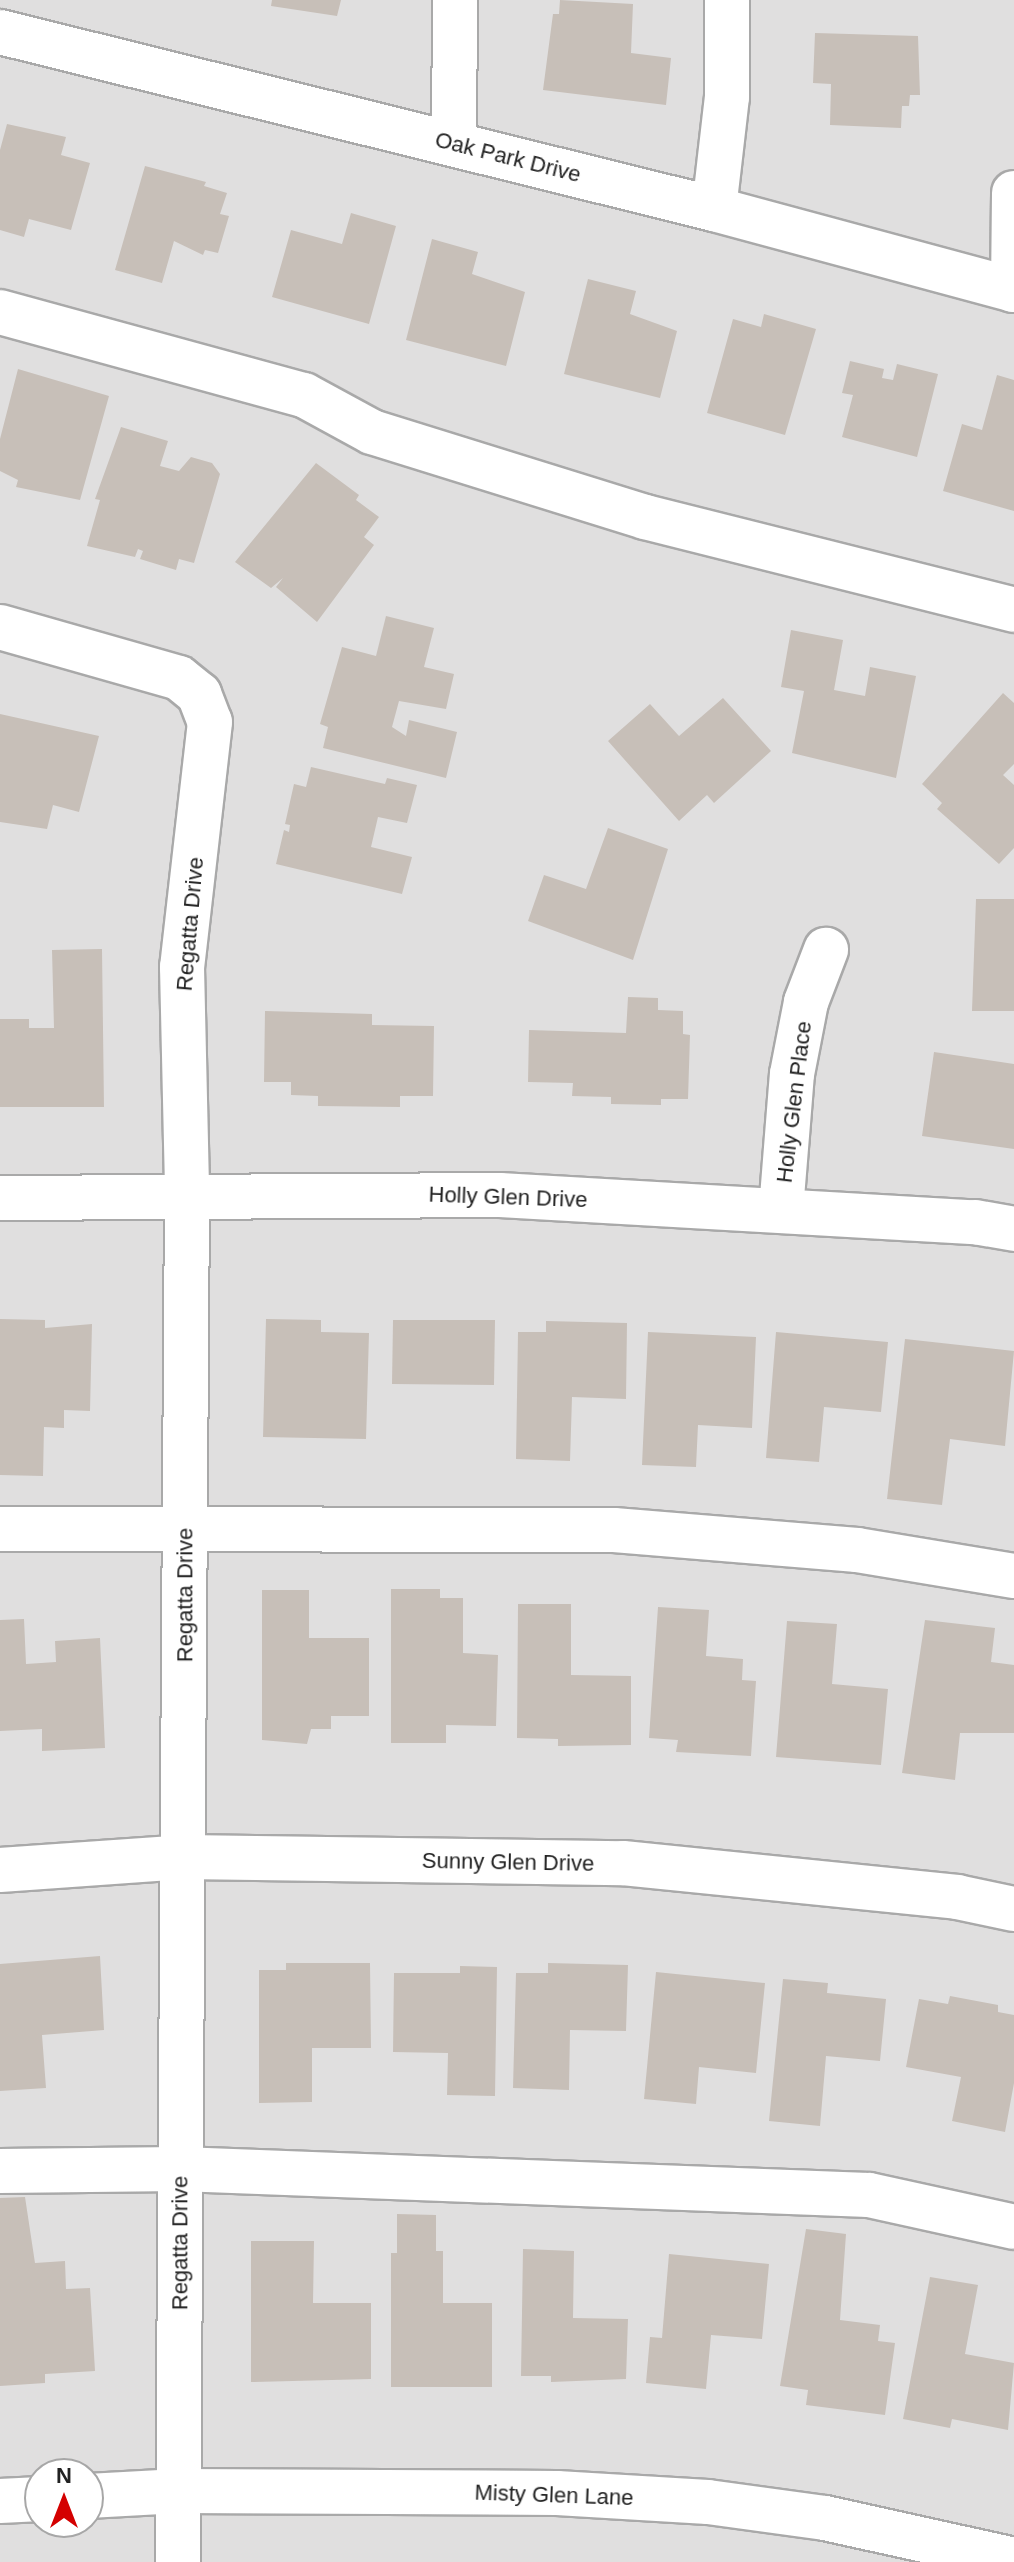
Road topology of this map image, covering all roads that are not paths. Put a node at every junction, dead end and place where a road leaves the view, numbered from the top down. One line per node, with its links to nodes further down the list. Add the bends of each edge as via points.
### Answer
1 (455, 0): 4 (street)
2 (727, 0): 6 (street, via 727,97)
3 (0, 32): 4 (street, Oak Park Drive)
4 (454, 143): 6 (street, Oak Park Drive)
5 (1014, 193): 7 (street)
6 (714, 209): 7 (street, Oak Park Drive)
7 (1013, 290)
8 (0, 312): 9 (street, via 304,395 372,432 645,517)
9 (1014, 610)
10 (0, 627): 12 (street, Regatta Drive, via 190,684 210,722 182,967)
11 (826, 950): 14 (street, Holly Glen Place, via 806,1002 792,1074)
12 (187, 1193): 13 (street, Holly Glen Drive); 14 (street, Holly Glen Drive, via 500,1195); 16 (street, Regatta Drive)
13 (0, 1198)
14 (781, 1210): 15 (street, Holly Glen Drive)
15 (1014, 1229)
16 (185, 1527): 17 (street); 18 (street, via 466,1527 741,1538 857,1550); 19 (street, Regatta Drive)
17 (0, 1529)
18 (1014, 1576)
19 (184, 1857): 20 (street, Sunny Glen Drive); 21 (street, Sunny Glen Drive, via 623,1863 957,1897); 22 (street, Regatta Drive)
20 (0, 1870)
21 (1014, 1909)
22 (180, 2169): 23 (street); 24 (street, via 869,2195); 25 (street, Regatta Drive)
23 (0, 2171)
24 (1014, 2227)
25 (179, 2491): 26 (street, Misty Glen Lane); 29 (street, Misty Glen Lane, via 557,2493 708,2502 825,2518); 30 (street, Regatta Drive)
26 (104, 2495)
27 (24, 2500): 28 (street)
28 (0, 2501)
29 (1014, 2560)
30 (178, 2562)

